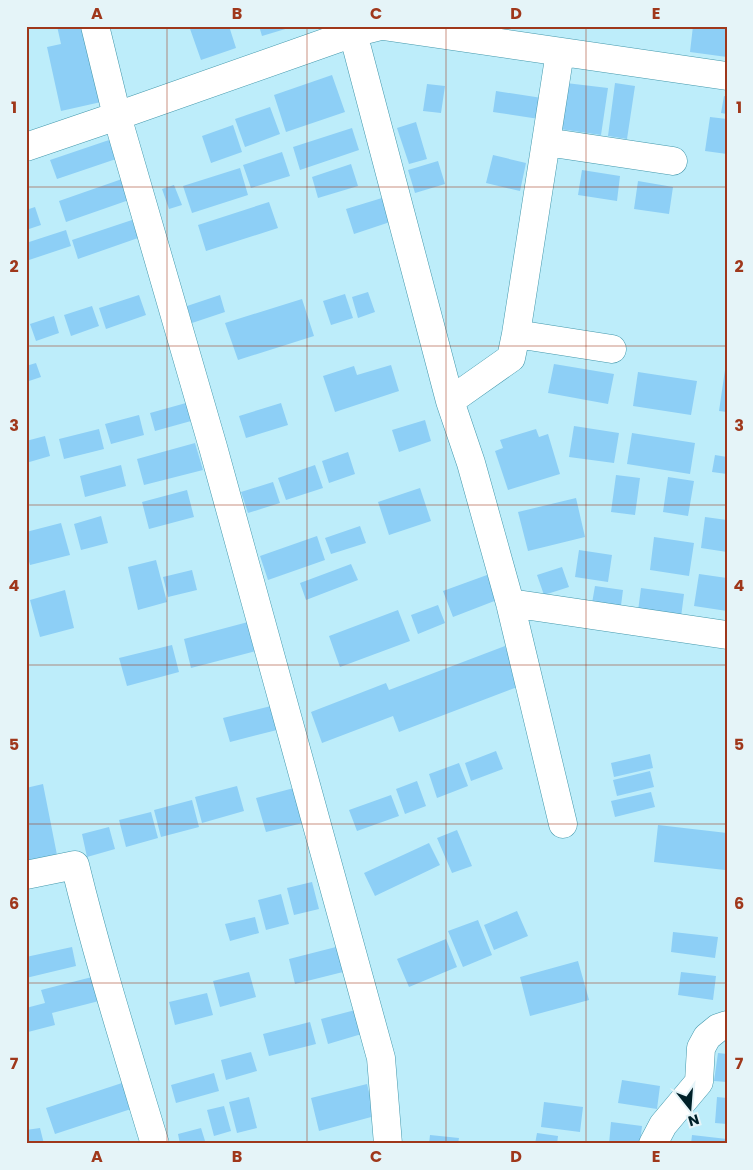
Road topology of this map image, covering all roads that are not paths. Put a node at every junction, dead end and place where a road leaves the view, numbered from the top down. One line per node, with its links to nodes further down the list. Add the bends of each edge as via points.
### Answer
1 (95, 26): 6 (street)
2 (382, 26): 3 (street); 4 (street)
3 (352, 33): 6 (street); 12 (street)
4 (547, 42): 5 (street); 7 (street)
5 (727, 76)
6 (117, 116): 8 (street); 19 (street, via 213,447 381,1058)
7 (546, 142): 9 (street); 10 (street)
8 (26, 147)
9 (673, 161)
10 (516, 334): 11 (street); 12 (street, via 511,358)
11 (612, 349)
12 (450, 401): 13 (street)
13 (510, 603): 14 (street); 15 (street)
14 (727, 635)
15 (563, 824)
16 (26, 875): 18 (street, via 75,865 111,1000)
17 (727, 1025): 20 (street, via 707,1038 701,1048 699,1082 663,1125)
18 (155, 1144)
19 (388, 1144)
20 (653, 1144)

